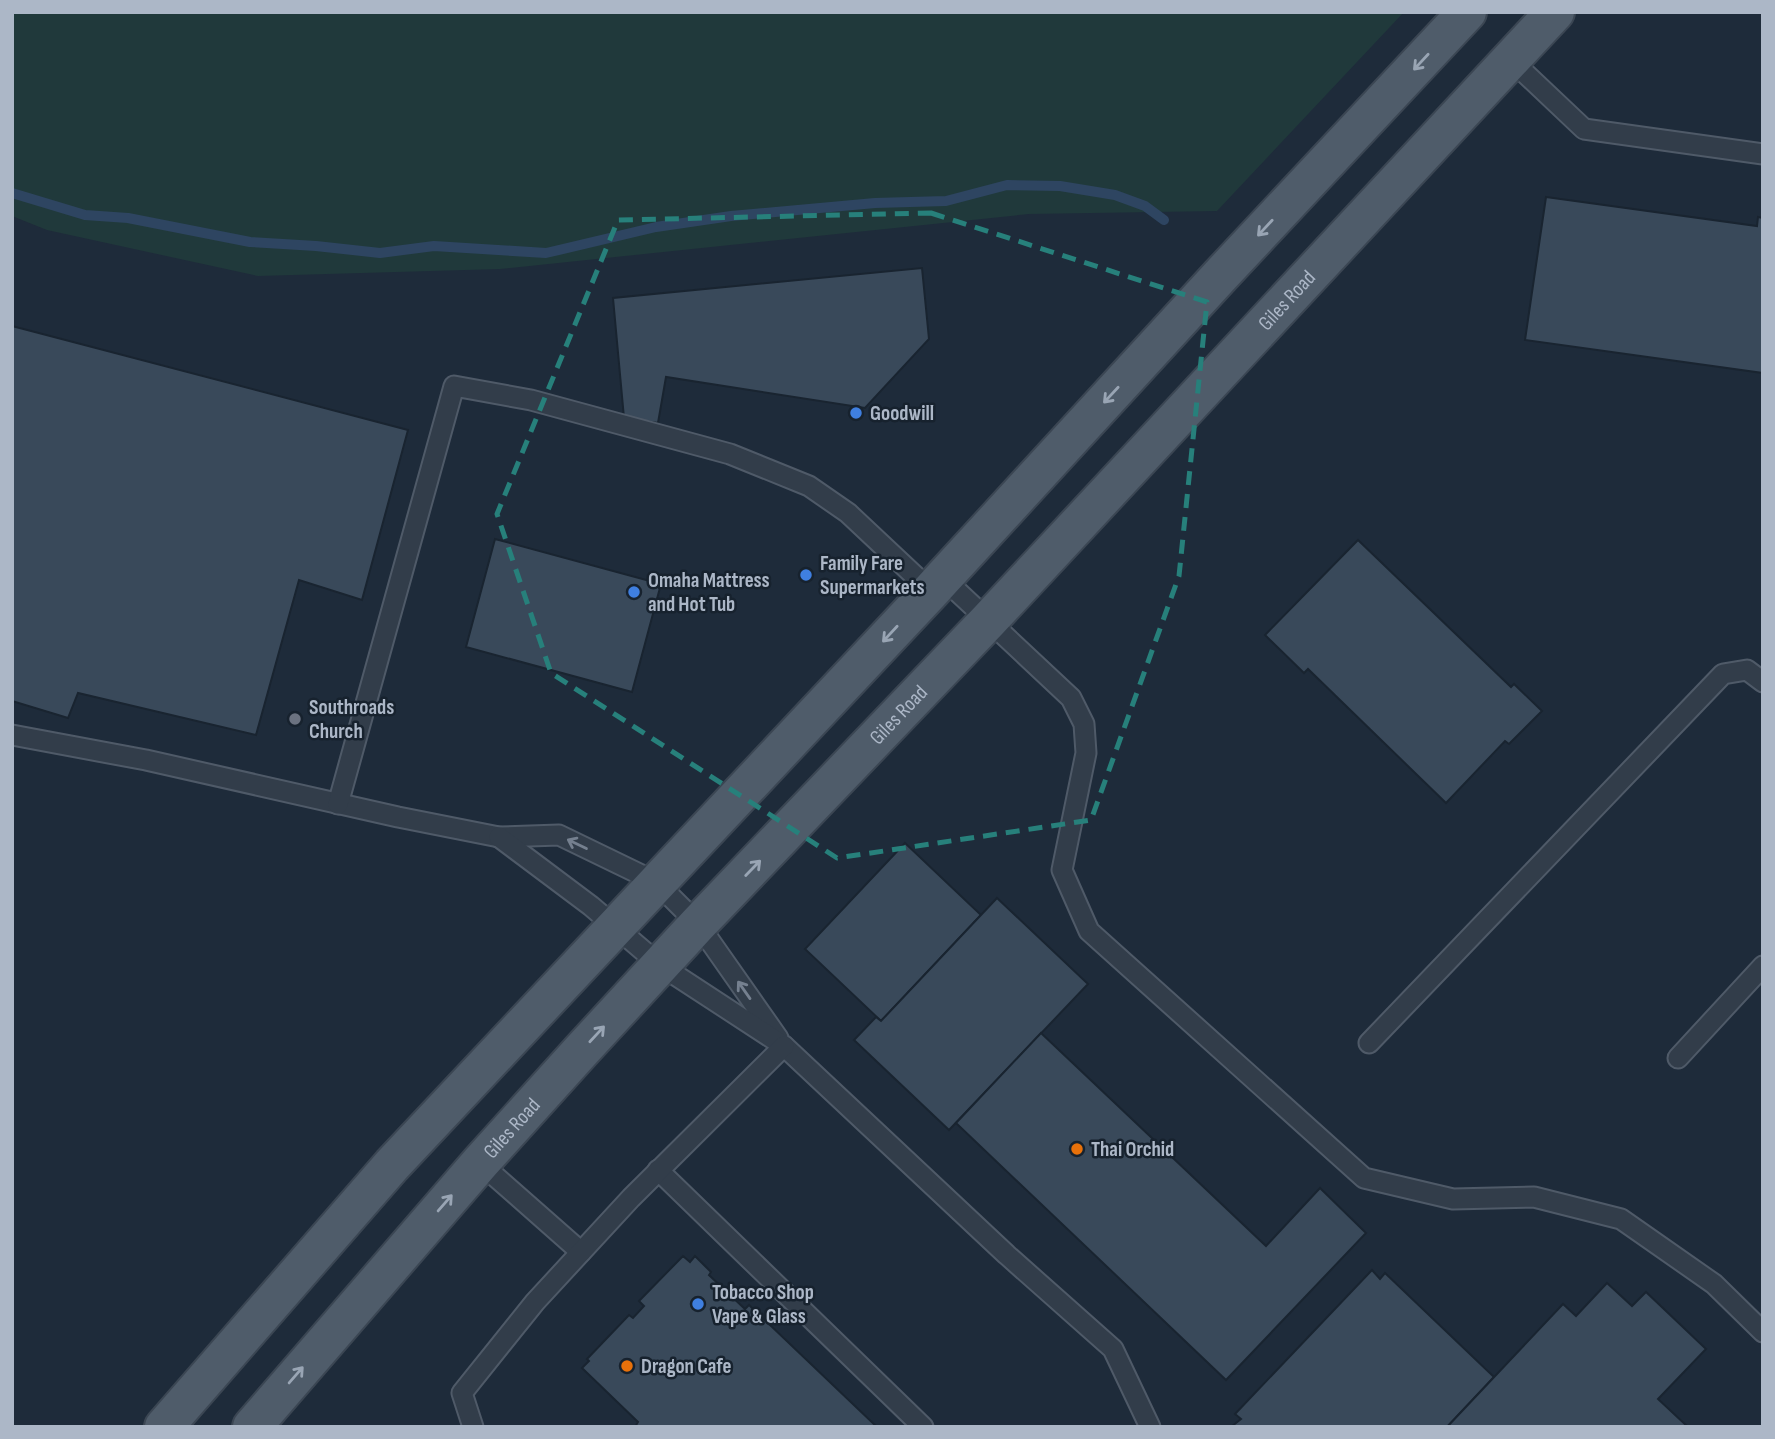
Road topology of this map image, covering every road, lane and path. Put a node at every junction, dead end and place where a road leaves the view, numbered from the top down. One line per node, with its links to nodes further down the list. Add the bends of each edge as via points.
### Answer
1 (1467, 12): 5 (main road, one-way to 5)
2 (1555, 12): 3 (main road, Giles Road)
3 (1511, 60): 4 (lane, via 1584,129); 6 (main road, Giles Road)
4 (1763, 154)
5 (937, 584): 6 (lane); 9 (lane, via 809,486 730,454 531,400 454,386); 11 (main road, one-way to 11)
6 (989, 620): 12 (main road, Giles Road, one-way to 6); 22 (lane, via 1071,698 1084,724 1086,753 1062,870 1089,932 1364,1178 1453,1199 1534,1197 1621,1219 1714,1284)
7 (1763, 682): 16 (lane, via 1747,670 1723,674)
8 (12, 735): 9 (lane)
9 (338, 804): 10 (lane)
10 (499, 837): 11 (lane, one-way to 10, via 559,835); 13 (lane)
11 (656, 882): 12 (lane); 13 (main road)
12 (698, 924): 14 (main road, Giles Road); 17 (lane, one-way to 12)
13 (615, 928): 14 (lane); 23 (main road, via 392,1165)
14 (660, 965): 17 (lane); 19 (main road, Giles Road, one-way to 14)
15 (1763, 967): 18 (lane)
16 (1369, 1043)
17 (784, 1046): 20 (lane); 27 (lane, via 1113,1349)
18 (1678, 1058)
19 (480, 1164): 21 (lane); 24 (main road, Giles Road, one-way to 19)
20 (658, 1170): 21 (lane); 26 (lane)
21 (581, 1252): 25 (lane, via 462,1392)
22 (1763, 1332)
23 (164, 1427)
24 (252, 1427)
25 (473, 1427)
26 (923, 1427)
27 (1150, 1427)

